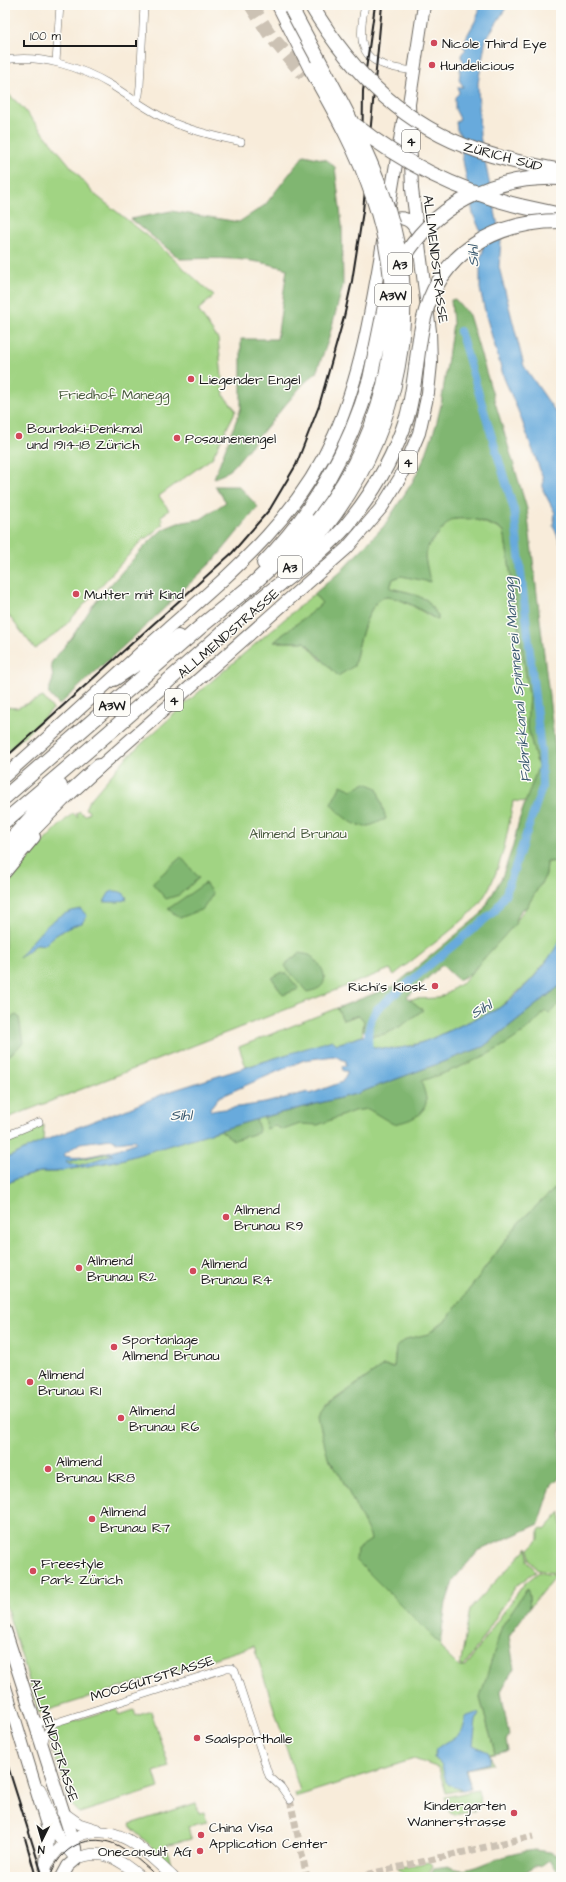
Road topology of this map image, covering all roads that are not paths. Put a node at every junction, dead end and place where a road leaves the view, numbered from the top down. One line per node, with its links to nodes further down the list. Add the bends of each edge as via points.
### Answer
1 (60, 5): 9 (street)
2 (144, 5): 12 (street, via 140,86)
3 (279, 5): 21 (highway, A3W, bridge, via 342,125 368,181 385,237 393,296 390,357 375,419 352,472)
4 (290, 5): 21 (highway, A3, bridge, via 354,126 384,196 397,247 402,285 401,344 392,398 378,440 349,495)
5 (311, 5): 15 (highway, ZÜRICH SÜD, bridge, via 335,42 360,73 389,101 422,125 476,150)
6 (365, 5): 10 (street, via 360,35 367,53 381,65)
7 (424, 5): 10 (main road, ALLMENDSTRASSE / 4)
8 (5, 60): 9 (street, via 31,59)
9 (56, 62): 12 (street, via 101,80)
10 (414, 71): 13 (main road, ALLMENDSTRASSE / 4)
11 (304, 75): 17 (highway, bridge, via 344,116 386,148 418,167 490,198)
12 (136, 102): 14 (street, via 175,123)
13 (409, 104): 19 (main road, ALLMENDSTRASSE / 4, via 403,122); 20 (main road, ALLMENDSTRASSE / 4, via 411,178)
14 (242, 142)
15 (561, 171)
16 (561, 178): 23 (highway, A3W, bridge, via 520,180 476,192 446,210 417,239 401,261 390,286 370,379 340,458 307,511 273,553)
17 (561, 216)
18 (561, 221): 22 (highway, A3, bridge, via 523,224 494,233 453,263 430,301 412,392 398,443 377,485 347,525 321,552)
19 (387, 224): 20 (main road, via 398,218 406,218); 25 (main road, ALLMENDSTRASSE / 4, via 352,387 334,436 306,489 282,521 255,550)
20 (417, 231): 27 (main road, ALLMENDSTRASSE / 4, via 430,331 429,383 419,433 393,491 371,522 343,552)
21 (322, 523): 22 (highway, A3); 24 (highway, A3W)
22 (253, 606): 26 (highway, A3W)
23 (219, 608): 24 (highway, A3W); 25 (highway)
24 (205, 623): 29 (highway, A3W, via 64,747)
25 (114, 679): 28 (main road, ALLMENDSTRASSE / 4)
26 (108, 735): 30 (highway, A3W); 35 (highway)
27 (99, 766): 36 (highway); 37 (main road, ALLMENDSTRASSE / 4)
28 (5, 776)
29 (12, 788): 31 (highway); 32 (highway, A3W)
30 (44, 789): 33 (highway, A3W); 34 (highway)
31 (5, 797)
32 (5, 801)
33 (5, 821)
34 (5, 830)
35 (5, 846)
36 (5, 858)
37 (5, 872)
38 (39, 1122): 39 (street)
39 (5, 1136)
40 (5, 1630): 42 (main road, ALLMENDSTRASSE)
41 (5, 1687): 45 (main road)
42 (33, 1719): 43 (street, MOOSGUTSTRASSE); 44 (main road, ALLMENDSTRASSE)
43 (54, 1723): 44 (street, via 47,1732); 46 (street, MOOSGUTSTRASSE, via 232,1668 236,1671 269,1776)
44 (42, 1748): 47 (main road, ALLMENDSTRASSE)
45 (30, 1767): 49 (main road); 51 (main road, via 47,1825)
46 (290, 1800)
47 (62, 1812): 48 (main road, via 79,1824); 49 (main road, ALLMENDSTRASSE)
48 (101, 1831): 49 (main road); 54 (main road, via 134,1843)
49 (67, 1841): 50 (main road, ALLMENDSTRASSE); 51 (main road)
50 (76, 1859): 52 (main road, via 68,1866); 53 (main road, via 89,1854 107,1855 126,1865)
51 (46, 1871)
52 (62, 1877)
53 (140, 1877)
54 (173, 1877)

